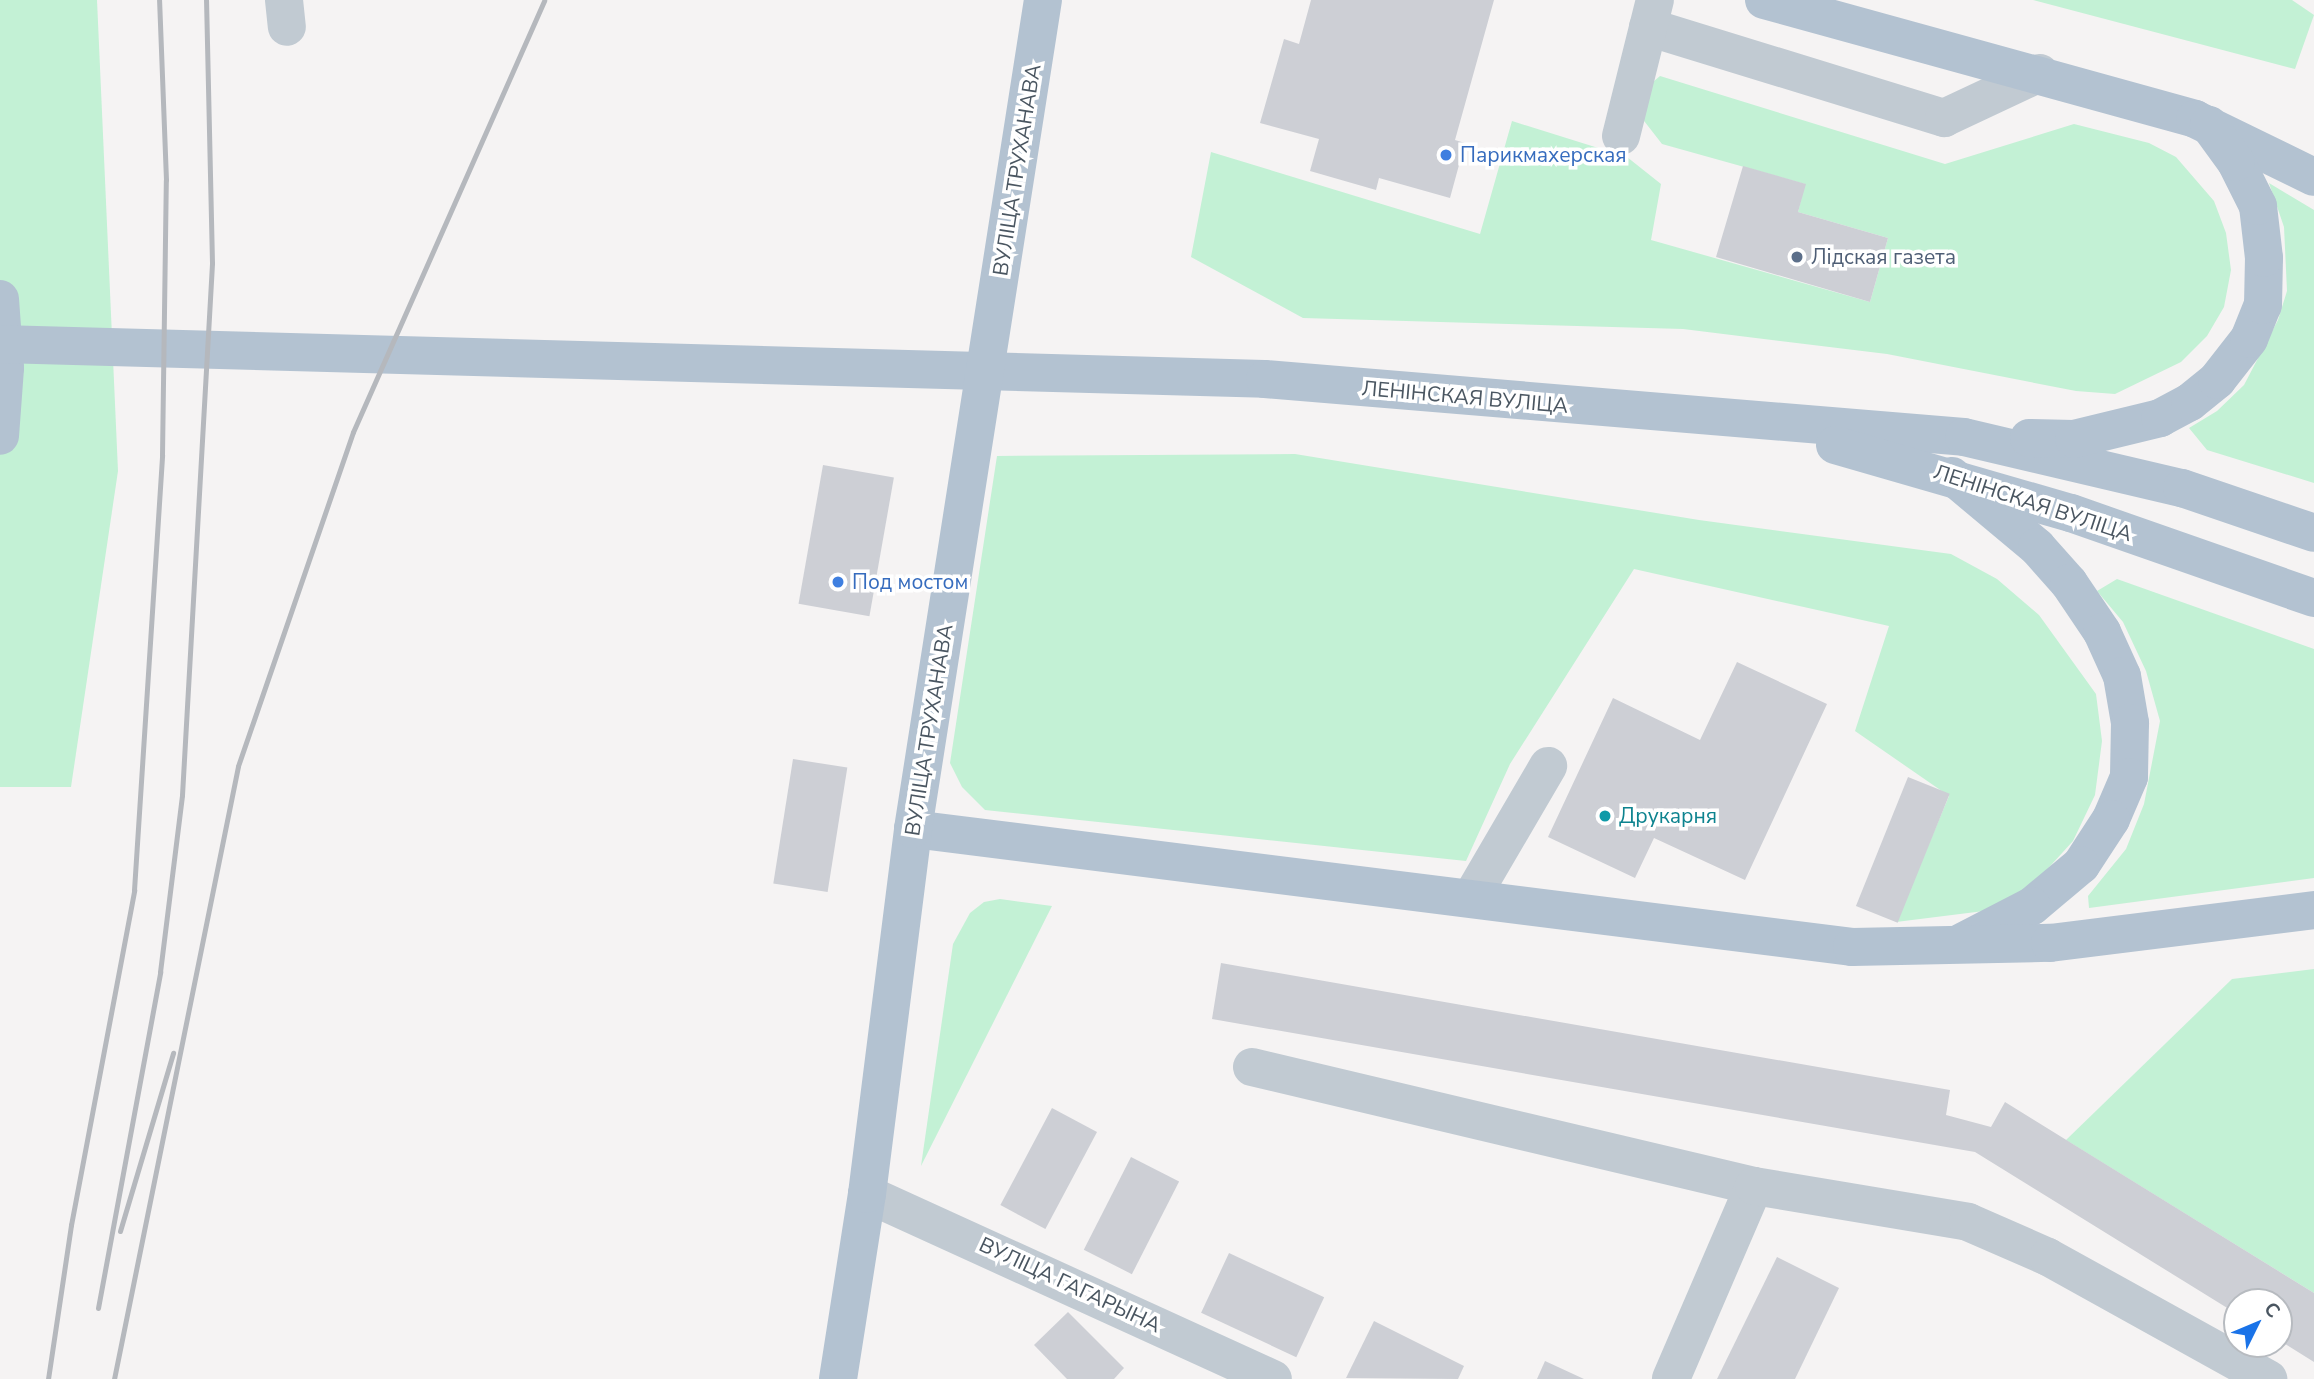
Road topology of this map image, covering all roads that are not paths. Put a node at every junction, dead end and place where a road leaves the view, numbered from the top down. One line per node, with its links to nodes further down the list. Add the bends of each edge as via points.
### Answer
1 (1043, 0): 17 (main road, ВУЛІЦА ТРУХАНАВА)
2 (1764, 0): 4 (main road)
3 (1651, 14): 4 (street, via 1944,118); 6 (street)
4 (2040, 73): 5 (main road)
5 (2208, 123): 7 (main road); 12 (main road, via 2236,162 2258,205 2263,304 2249,339 2217,380 2160,418 2074,439)
6 (1621, 136)
7 (2314, 177)
8 (0, 299): 11 (main road, via 5,368)
9 (0, 344): 10 (main road, ЛЕНІНСКАЯ ВУЛІЦА, via 1265,379)
10 (1749, 421): 12 (main road, ЛЕНІНСКАЯ ВУЛІЦА); 13 (main road, ЛЕНІНСКАЯ ВУЛІЦА)
11 (0, 436)
12 (1964, 437): 14 (main road, ЛЕНІНСКАЯ ВУЛІЦА, via 2182,488)
13 (1952, 476): 15 (main road, ЛЕНІНСКАЯ ВУЛІЦА); 20 (main road, via 2037,547 2069,583 2102,632 2122,676 2130,723 2129,777 2111,819 2081,865 2032,905)
14 (2314, 533)
15 (2314, 598)
16 (1548, 766): 18 (street)
17 (913, 828): 18 (main road); 23 (main road, ВУЛІЦА ТРУХАНАВА)
18 (1471, 898): 20 (main road, via 1852,947)
19 (2314, 910): 20 (main road, via 2123,936)
20 (1951, 948)
21 (1252, 1067): 22 (street)
22 (1754, 1186): 26 (street); 27 (street, via 1968,1222 2048,1257)
23 (867, 1194): 24 (main road, ВУЛІЦА ТРУХАНАВА); 25 (street, ВУЛІЦА ГАГАРЫНА)
24 (838, 1379)
25 (1273, 1379)
26 (1671, 1379)
27 (2268, 1379)

